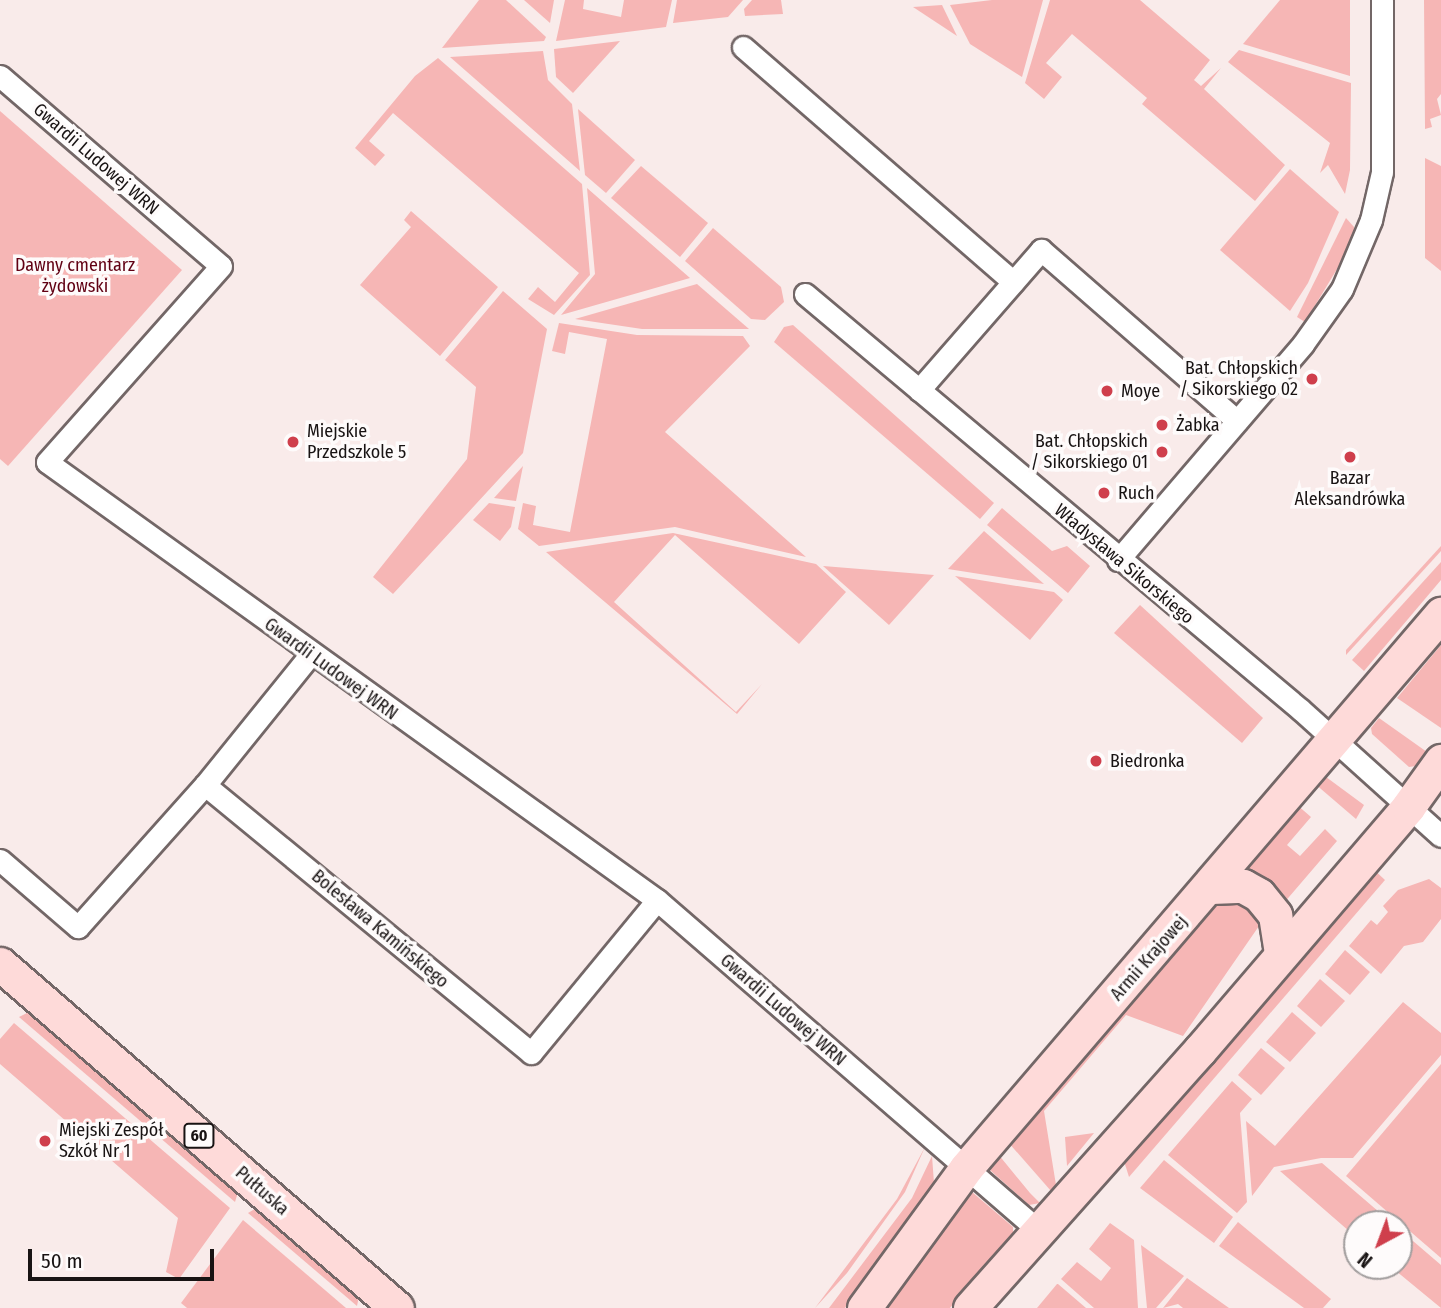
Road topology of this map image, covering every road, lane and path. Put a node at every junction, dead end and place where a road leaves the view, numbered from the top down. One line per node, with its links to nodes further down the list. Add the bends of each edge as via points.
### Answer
1 (1382, 0): 7 (street, via 1382,172 1371,220 1342,289 1303,344)
2 (743, 47): 4 (street)
3 (0, 76): 10 (street, Gwardii Ludowej WRN, via 221,266 47,462)
4 (1013, 282): 6 (street); 7 (street, via 1041,250)
5 (804, 294): 6 (street, Władysława Sikorskiego)
6 (919, 390): 8 (street, Władysława Sikorskiego)
7 (1237, 421): 8 (street)
8 (1118, 560): 11 (street, Władysława Sikorskiego)
9 (1441, 614): 11 (main road, Armii Krajowej)
10 (310, 654): 13 (street); 18 (street, Gwardii Ludowej WRN)
11 (1334, 739): 14 (street, Władysława Sikorskiego); 17 (main road, Armii Krajowej)
12 (1441, 761): 14 (main road)
13 (205, 785): 16 (street, via 78,927); 18 (street, Bolesława Kamińskiego, via 531,1054)
14 (1408, 807): 15 (street, Władysława Sikorskiego); 19 (main road)
15 (1441, 835)
16 (0, 860)
17 (1211, 887): 19 (main road, via 1243,886 1259,895 1275,915); 21 (main road, Armii Krajowej)
18 (657, 900): 21 (street, Gwardii Ludowej WRN)
19 (1281, 952): 22 (main road)
20 (0, 964): 23 (main road, Pułtuska / 60)
21 (966, 1168): 22 (street, Gwardii Ludowej WRN); 24 (main road, Armii Krajowej)
22 (1038, 1230): 25 (main road)
23 (397, 1308)
24 (864, 1308)
25 (970, 1308)

